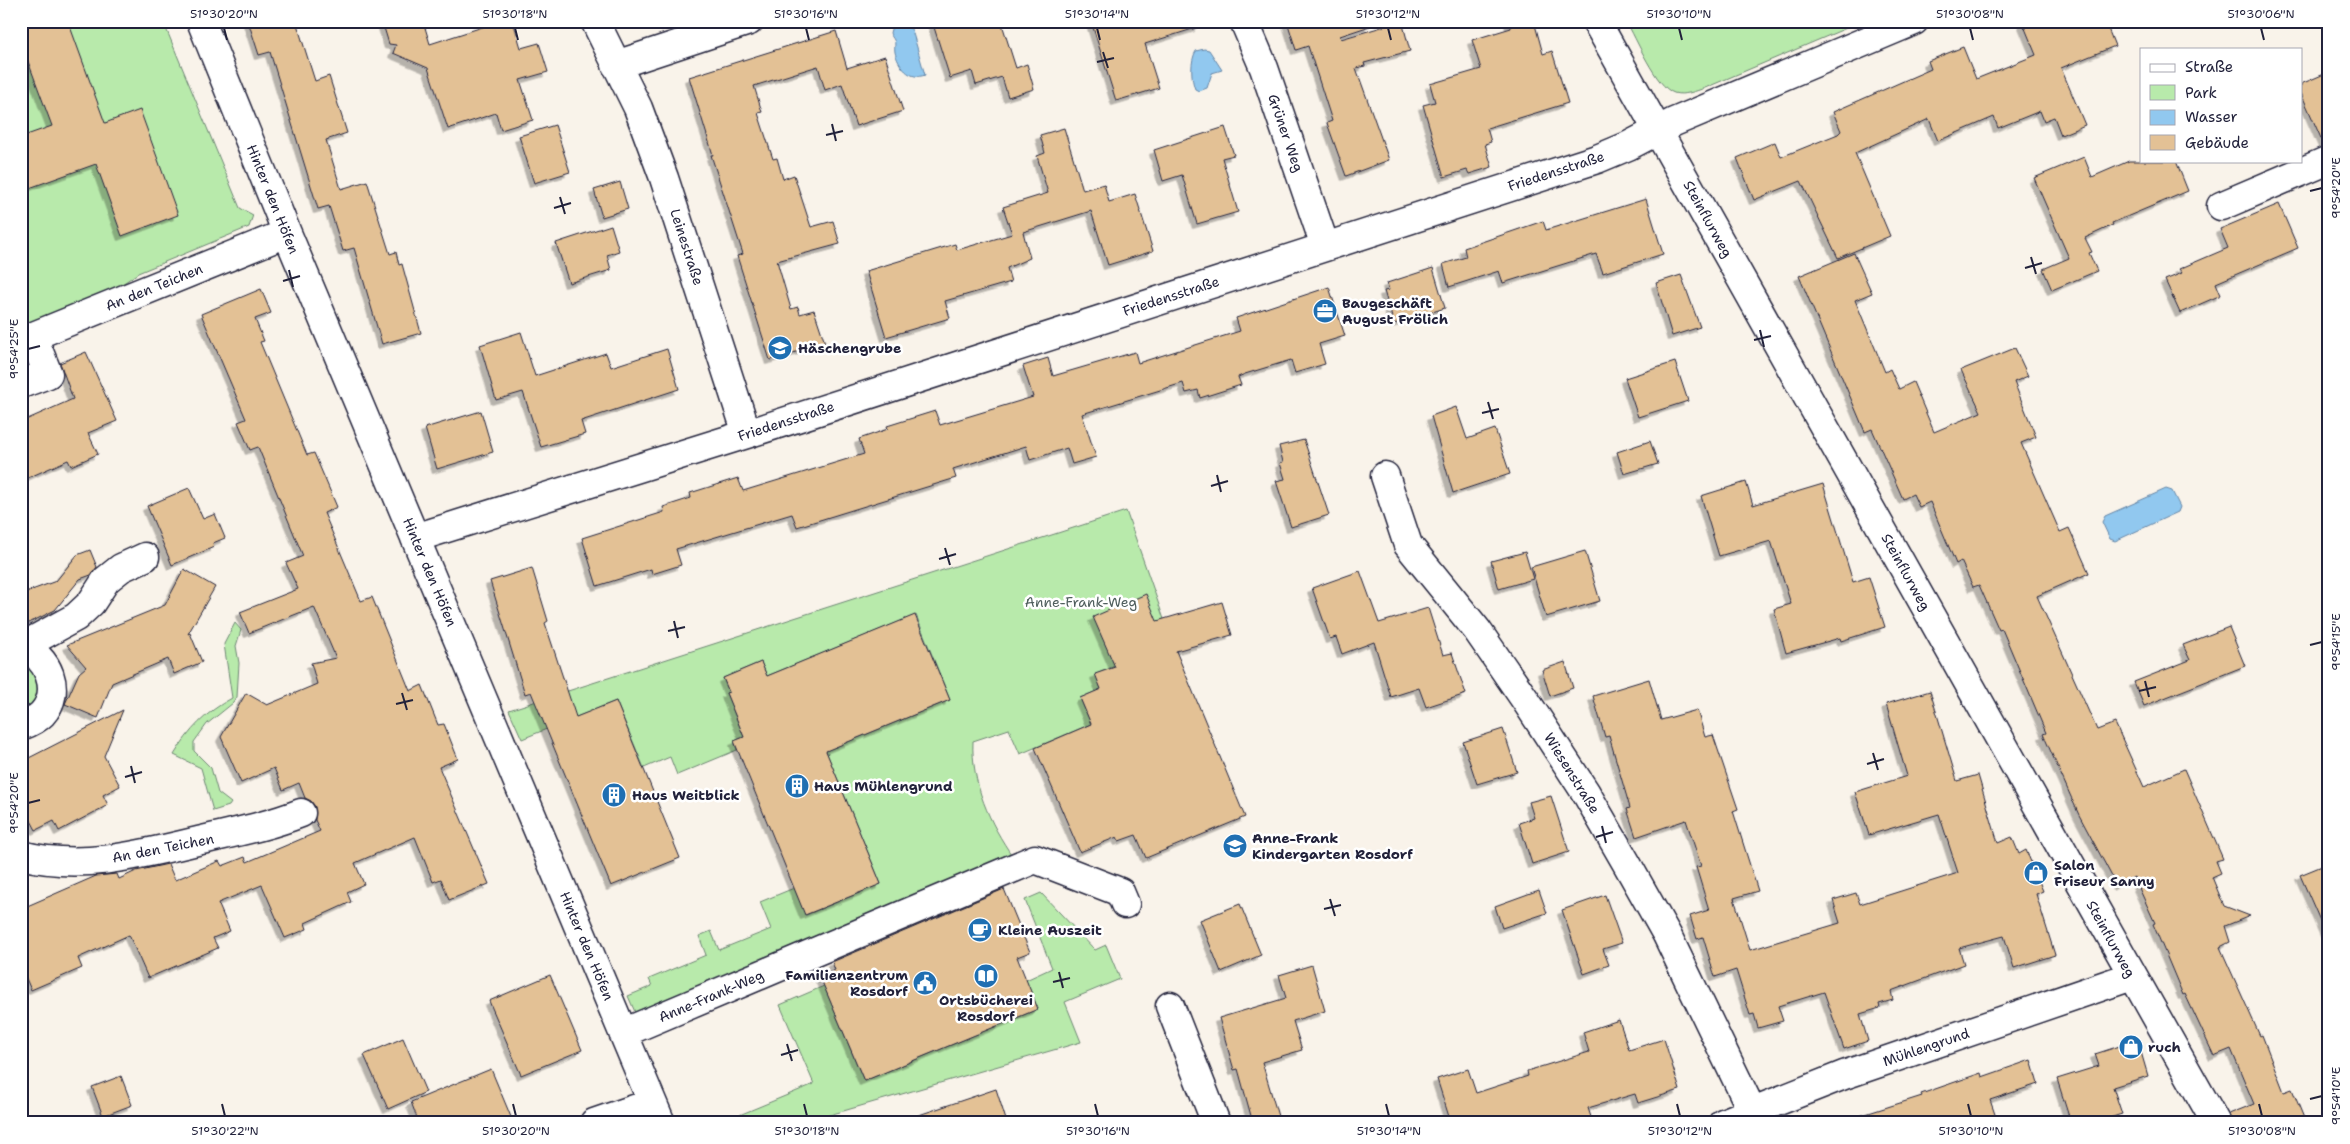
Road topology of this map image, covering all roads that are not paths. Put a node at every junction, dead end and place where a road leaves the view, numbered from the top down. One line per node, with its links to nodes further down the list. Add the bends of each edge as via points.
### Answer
1 (201, 21): 11 (street, Hinter den Höfen)
2 (595, 21): 7 (street, Leinestraße)
3 (749, 21): 7 (street)
4 (1244, 21): 12 (street, Grüner Weg, via 1264,68)
5 (1596, 21): 8 (street, Steinflurweg)
6 (1914, 21): 8 (street, Friedensstraße)
7 (616, 65): 15 (street, Leinestraße, via 638,108 664,178)
8 (1658, 130): 12 (street, Friedensstraße, via 1597,159); 24 (street, Steinflurweg)
9 (2329, 160): 10 (street)
10 (2221, 206)
11 (287, 233): 13 (street, An den Teichen); 17 (street, Hinter den Höfen)
12 (1325, 246): 15 (street, Friedensstraße)
13 (27, 339): 14 (street, via 48,374)
14 (21, 384)
15 (748, 434): 17 (street, Friedensstraße)
16 (1385, 476): 27 (street, Wiesenstraße, via 1408,545 1477,630 1586,793 1667,935)
17 (416, 538): 26 (street, Hinter den Höfen)
18 (145, 558): 19 (street, via 121,568 106,580 91,604 76,617)
19 (22, 646): 20 (street, via 42,661 52,684 52,695 42,714)
20 (21, 726)
21 (301, 812): 22 (street, An den Teichen, via 271,825 152,853 83,861)
22 (21, 855)
23 (1125, 904): 26 (street, Anne-Frank-Weg, via 1120,892 1035,859)
24 (2132, 976): 27 (street, Mühlengrund, via 1844,1075); 32 (street, Steinflurweg)
25 (1170, 1006): 30 (street)
26 (623, 1032): 28 (street, Hinter den Höfen)
27 (1752, 1111): 31 (street, Mühlengrund)
28 (656, 1113): 29 (street)
29 (594, 1123)
30 (1216, 1123)
31 (1723, 1123)
32 (2216, 1123)

